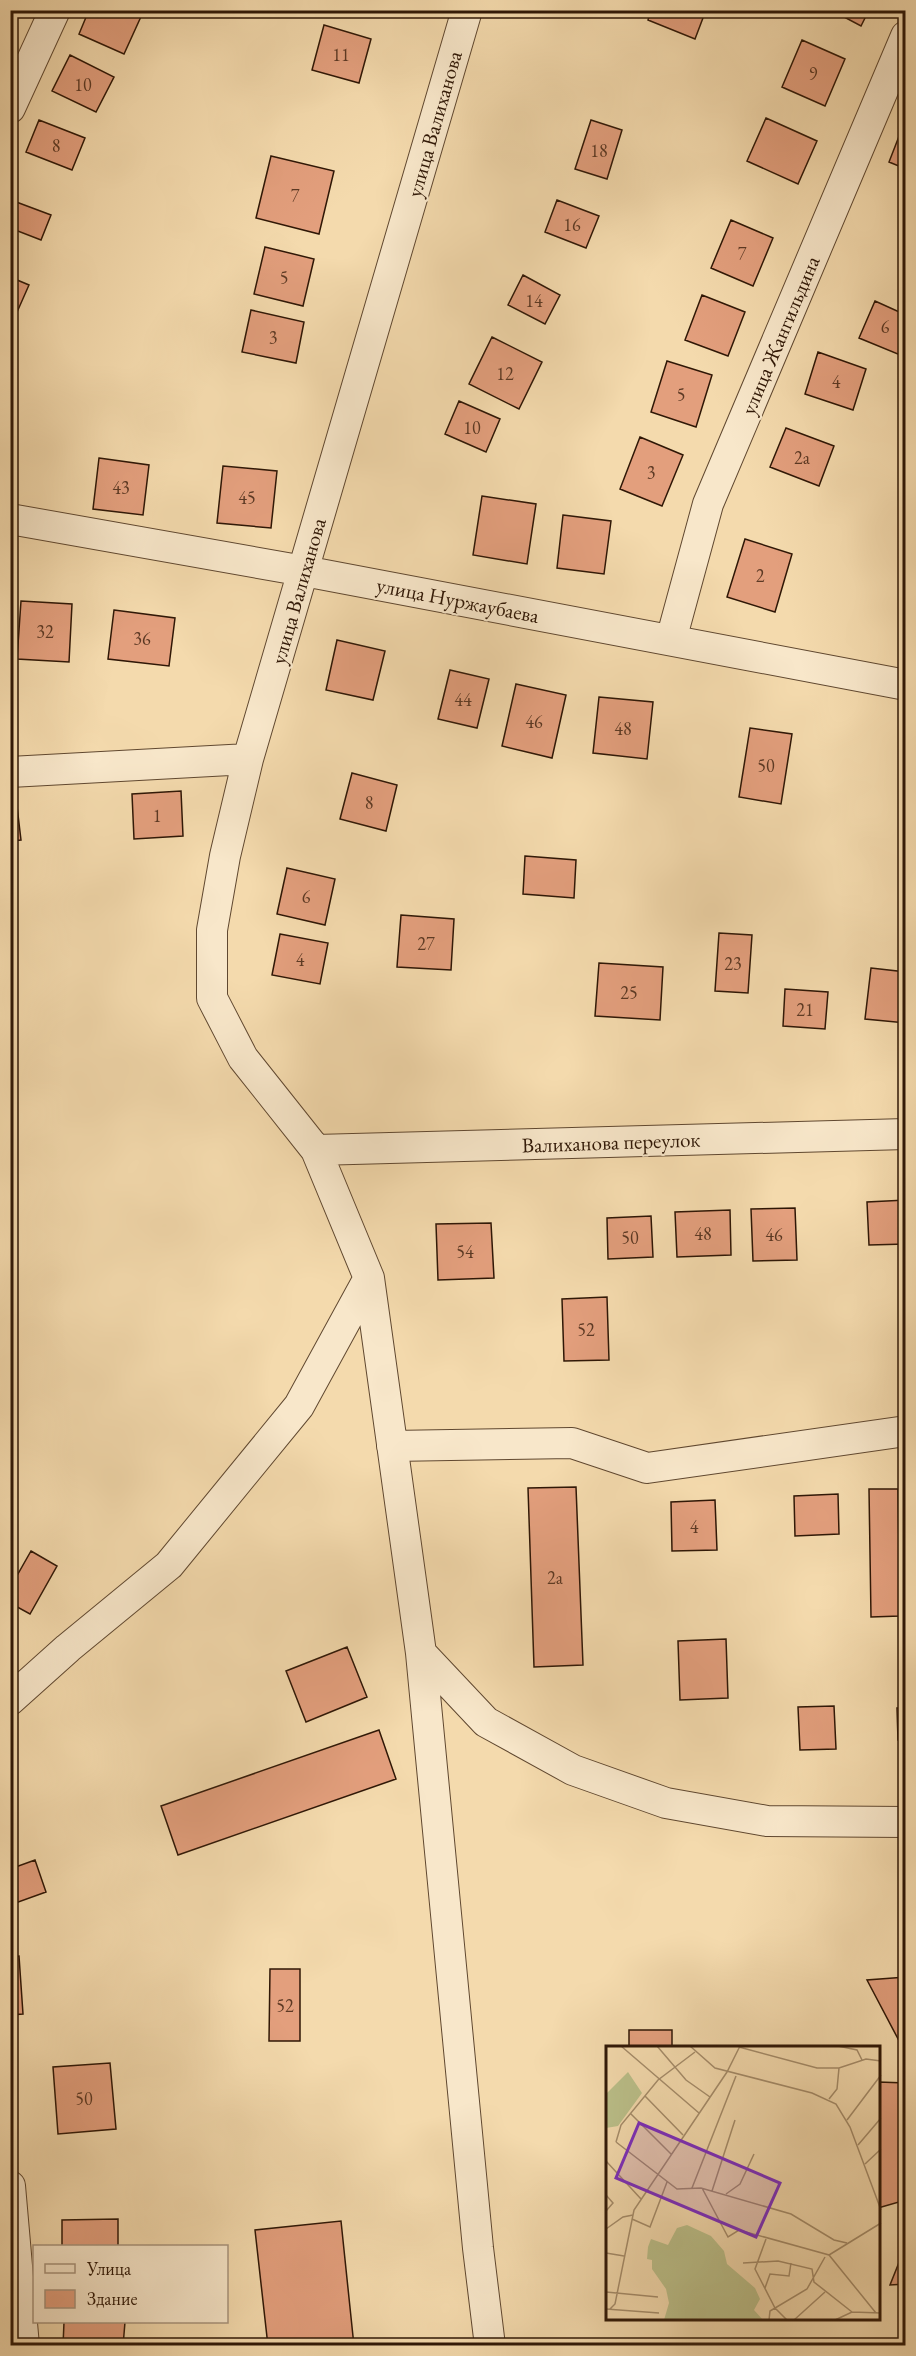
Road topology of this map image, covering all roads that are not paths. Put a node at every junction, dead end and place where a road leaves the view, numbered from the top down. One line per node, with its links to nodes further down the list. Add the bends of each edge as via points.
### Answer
1 (55, 10): 4 (street)
2 (467, 10): 6 (street, улица Валиханова)
3 (906, 36): 7 (street, улица Жангильдина, via 708,504)
4 (10, 108)
5 (10, 519): 6 (street, улица Нуржаубаева)
6 (304, 571): 7 (street, улица Нуржаубаева); 9 (street, улица Валиханова)
7 (671, 640): 8 (street, улица Нуржаубаева)
8 (906, 685)
9 (248, 759): 10 (street); 12 (street, улица Валиханова, via 212,930 212,998 243,1058)
10 (10, 772)
11 (906, 1134): 12 (street, Валиханова переулок)
12 (316, 1150): 13 (street, улица Валиханова)
13 (369, 1278): 15 (street, улица Валиханова); 17 (street, via 299,1406 169,1565)
14 (906, 1431): 15 (street, via 647,1468 572,1443)
15 (392, 1446): 16 (street, улица Валиханова)
16 (421, 1653): 18 (street, via 486,1722 573,1770 666,1803 767,1821); 21 (street, улица Валиханова)
17 (10, 1700)
18 (906, 1822)
19 (10, 2186): 20 (street)
20 (24, 2346)
21 (490, 2346)

